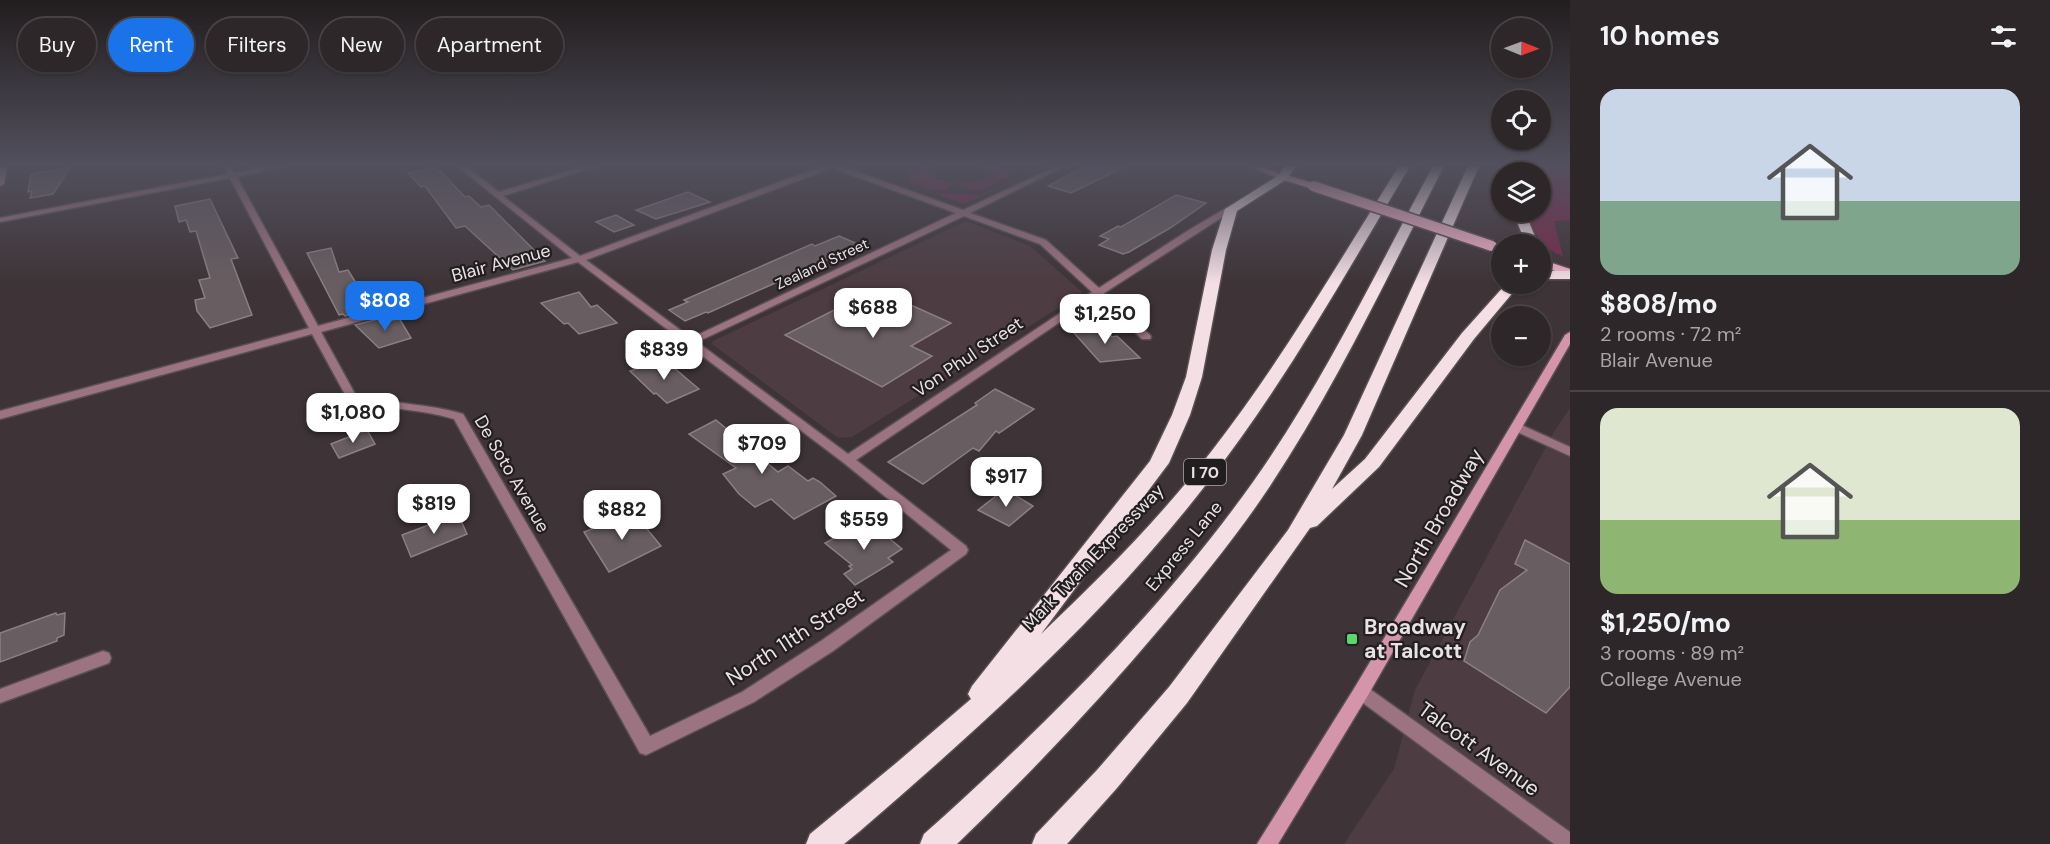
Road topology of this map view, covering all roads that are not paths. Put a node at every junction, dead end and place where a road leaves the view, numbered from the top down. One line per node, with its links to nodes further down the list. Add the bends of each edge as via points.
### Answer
1 (77, 205): 14 (street)
2 (248, 205): 22 (street, De Soto Avenue)
3 (511, 205): 16 (street)
4 (724, 205): 16 (street, Blair Avenue)
5 (942, 205): 13 (street)
6 (980, 205): 13 (street, Zealand Street)
7 (1237, 205): 12 (highway)
8 (1370, 205): 15 (main road, bridge)
9 (1380, 205): 34 (highway, Mark Twain Expressway / I 70, via 1259,398 1191,490 1076,615)
10 (1418, 205): 37 (highway, Express Lane, via 1305,416 1230,527 1107,675)
11 (1456, 205): 30 (highway, via 1357,425)
12 (1231, 209): 20 (street, Von Phul Street); 34 (highway, via 1194,377 1159,463)
13 (964, 213): 20 (street, via 1043,242); 25 (street, Zealand Street)
14 (0, 220)
15 (1491, 246)
16 (579, 259): 22 (street, Blair Avenue); 25 (street)
17 (1551, 266): 18 (main road)
18 (1570, 274): 19 (highway)
19 (1551, 275)
20 (1098, 293): 24 (street); 29 (street, Von Phul Street)
21 (1504, 294): 30 (highway, via 1372,464)
22 (315, 330): 26 (street, Blair Avenue); 35 (street, De Soto Avenue, via 351,396 367,402 446,411 459,417)
23 (1570, 335): 27 (main road, North Broadway)
24 (1146, 337)
25 (692, 341): 29 (street)
26 (0, 415)
27 (1516, 427): 28 (street); 32 (main road, North Broadway)
28 (1570, 452)
29 (848, 460): 35 (street, North 11th Street, via 961,550 828,646 748,697)
30 (1296, 535): 38 (highway, via 1178,695)
31 (103, 658): 33 (street)
32 (1361, 692): 39 (main road, North Broadway); 40 (street, Talcott Avenue)
33 (0, 696)
34 (950, 733): 36 (highway, Mark Twain Expressway / I 70)
35 (646, 747)
36 (820, 844)
37 (936, 844)
38 (1047, 844)
39 (1267, 844)
40 (1570, 844)

